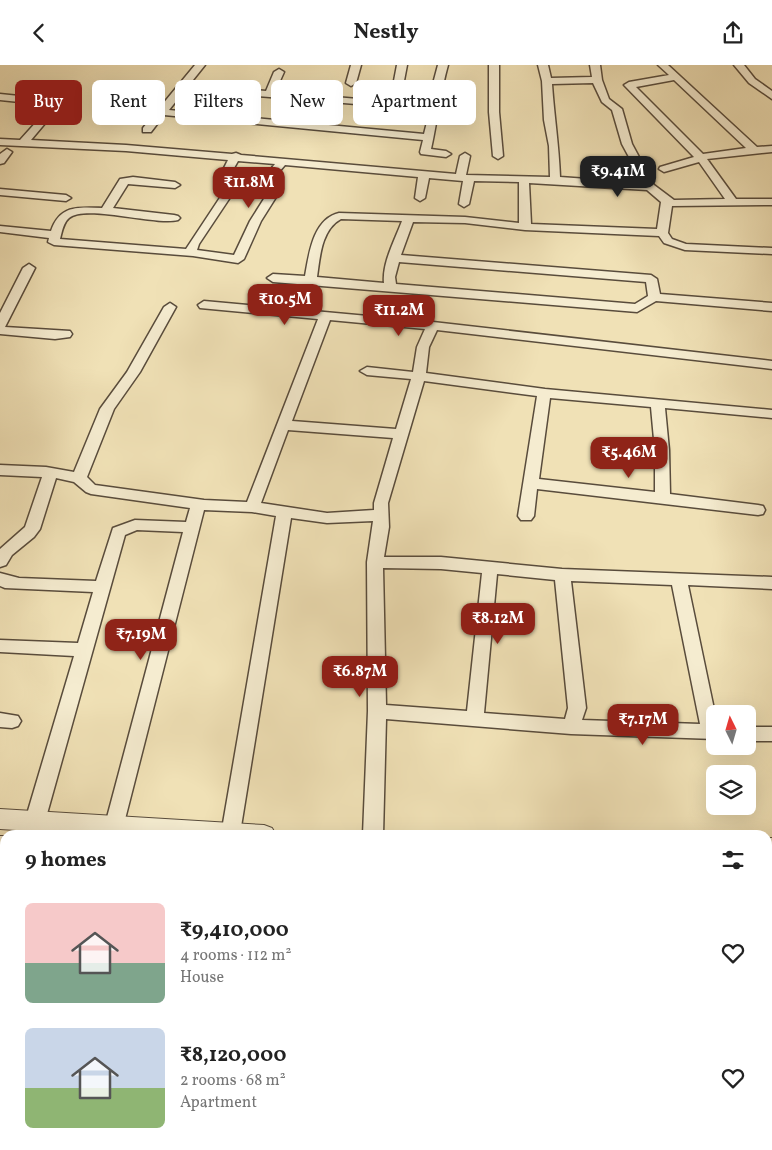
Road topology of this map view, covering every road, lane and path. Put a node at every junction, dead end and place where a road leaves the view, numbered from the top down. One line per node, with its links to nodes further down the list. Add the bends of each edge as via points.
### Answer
1 (200, 65): 13 (street)
2 (356, 65): 18 (street)
3 (402, 65): 14 (street)
4 (443, 65): 15 (street)
5 (494, 65): 39 (street)
6 (543, 65): 17 (street)
7 (595, 65): 16 (street)
8 (663, 65): 9 (street); 12 (street)
9 (669, 65)
10 (739, 65): 21 (street, via 752,81)
11 (279, 72): 20 (street)
12 (675, 77): 36 (street); 41 (street, via 629,85)
13 (188, 80)
14 (399, 80)
15 (439, 80)
16 (596, 80): 17 (street); 49 (street, via 605,100 617,109 627,144)
17 (547, 81): 47 (street)
18 (351, 83)
19 (261, 93): 20 (street)
20 (270, 94): 25 (street)
21 (772, 95)
22 (175, 96): 26 (street)
23 (0, 97): 24 (street)
24 (15, 98)
25 (353, 101)
26 (165, 108)
27 (165, 112): 32 (street)
28 (39, 125): 34 (street)
29 (151, 125): 31 (street)
30 (432, 125): 32 (street)
31 (147, 130)
32 (429, 138): 37 (street, via 425,151)
33 (0, 142): 34 (street)
34 (22, 144): 38 (street, via 126,147)
35 (772, 149): 36 (street)
36 (754, 150): 41 (street)
37 (446, 154)
38 (236, 156): 42 (street); 65 (street, via 229,168 232,187 193,245)
39 (498, 156)
40 (465, 157): 45 (street)
41 (701, 158): 43 (street); 54 (street)
42 (282, 161): 44 (street); 65 (street, via 266,180 273,194 238,259)
43 (664, 169)
44 (424, 174): 45 (street); 52 (street)
45 (464, 178): 46 (street); 56 (street)
46 (524, 180): 47 (street); 60 (street)
47 (555, 180): 49 (street)
48 (175, 185): 57 (street, via 124,181)
49 (650, 187): 53 (street)
50 (0, 193): 51 (street)
51 (66, 198)
52 (420, 198)
53 (667, 201): 54 (street); 62 (street)
54 (733, 202): 55 (street)
55 (772, 202)
56 (464, 204)
57 (105, 212): 59 (street); 63 (street, via 80,210 67,214)
58 (409, 217): 60 (street); 66 (street); 69 (street, via 353,215 332,218 322,232)
59 (174, 218)
60 (525, 227): 62 (street)
61 (0, 229): 63 (street)
62 (662, 233): 64 (street, via 668,241 686,247)
63 (56, 235): 65 (street, via 54,241)
64 (772, 251)
65 (193, 253)
66 (394, 258): 70 (street); 71 (street, via 651,279)
67 (29, 268): 76 (street)
68 (273, 278): 69 (street)
69 (310, 280): 70 (street)
70 (390, 287): 71 (street, via 637,308)
71 (654, 297): 74 (street)
72 (204, 305): 75 (street)
73 (170, 307): 90 (street, via 108,409)
74 (772, 307)
75 (325, 316): 77 (street); 86 (street)
76 (0, 325)
77 (433, 326): 80 (street); 82 (street, via 424,347)
78 (0, 330): 79 (street)
79 (66, 334)
80 (772, 365)
81 (367, 371): 82 (street)
82 (419, 375): 83 (street); 87 (street)
83 (544, 393): 84 (street); 91 (street)
84 (657, 403): 85 (street); 92 (street, via 661,430)
85 (772, 414)
86 (283, 425): 87 (street); 94 (street)
87 (401, 435): 97 (street, via 381,503)
88 (0, 470): 89 (street)
89 (50, 473): 90 (street); 100 (street, via 32,529 9,548)
90 (79, 478): 93 (street, via 91,489)
91 (531, 483): 92 (street); 98 (street)
92 (662, 498): 95 (street)
93 (198, 504): 94 (street); 99 (street)
94 (252, 507): 96 (street)
95 (758, 510)
96 (284, 512): 97 (street, via 327,518); 121 (street)
97 (381, 515): 101 (street)
98 (526, 516)
99 (192, 527): 106 (street, via 135,525 118,532); 119 (street)
100 (0, 561)
101 (375, 562): 102 (street); 111 (street)
102 (490, 567): 103 (street); 112 (street)
103 (562, 575): 105 (street); 113 (street, via 577,708)
104 (0, 579): 106 (street, via 19,584)
105 (679, 579): 107 (street); 110 (street)
106 (101, 587): 109 (street)
107 (770, 588)
108 (0, 647): 109 (street)
109 (84, 651): 118 (street)
110 (706, 705)
111 (376, 711): 112 (street); 122 (street)
112 (476, 719): 113 (street)
113 (571, 727): 114 (street)
114 (706, 732)
115 (756, 733): 116 (street)
116 (772, 734)
117 (0, 819): 118 (street)
118 (35, 821): 119 (street)
119 (115, 825): 120 (street)
120 (187, 830)
121 (231, 830)
122 (373, 830)

